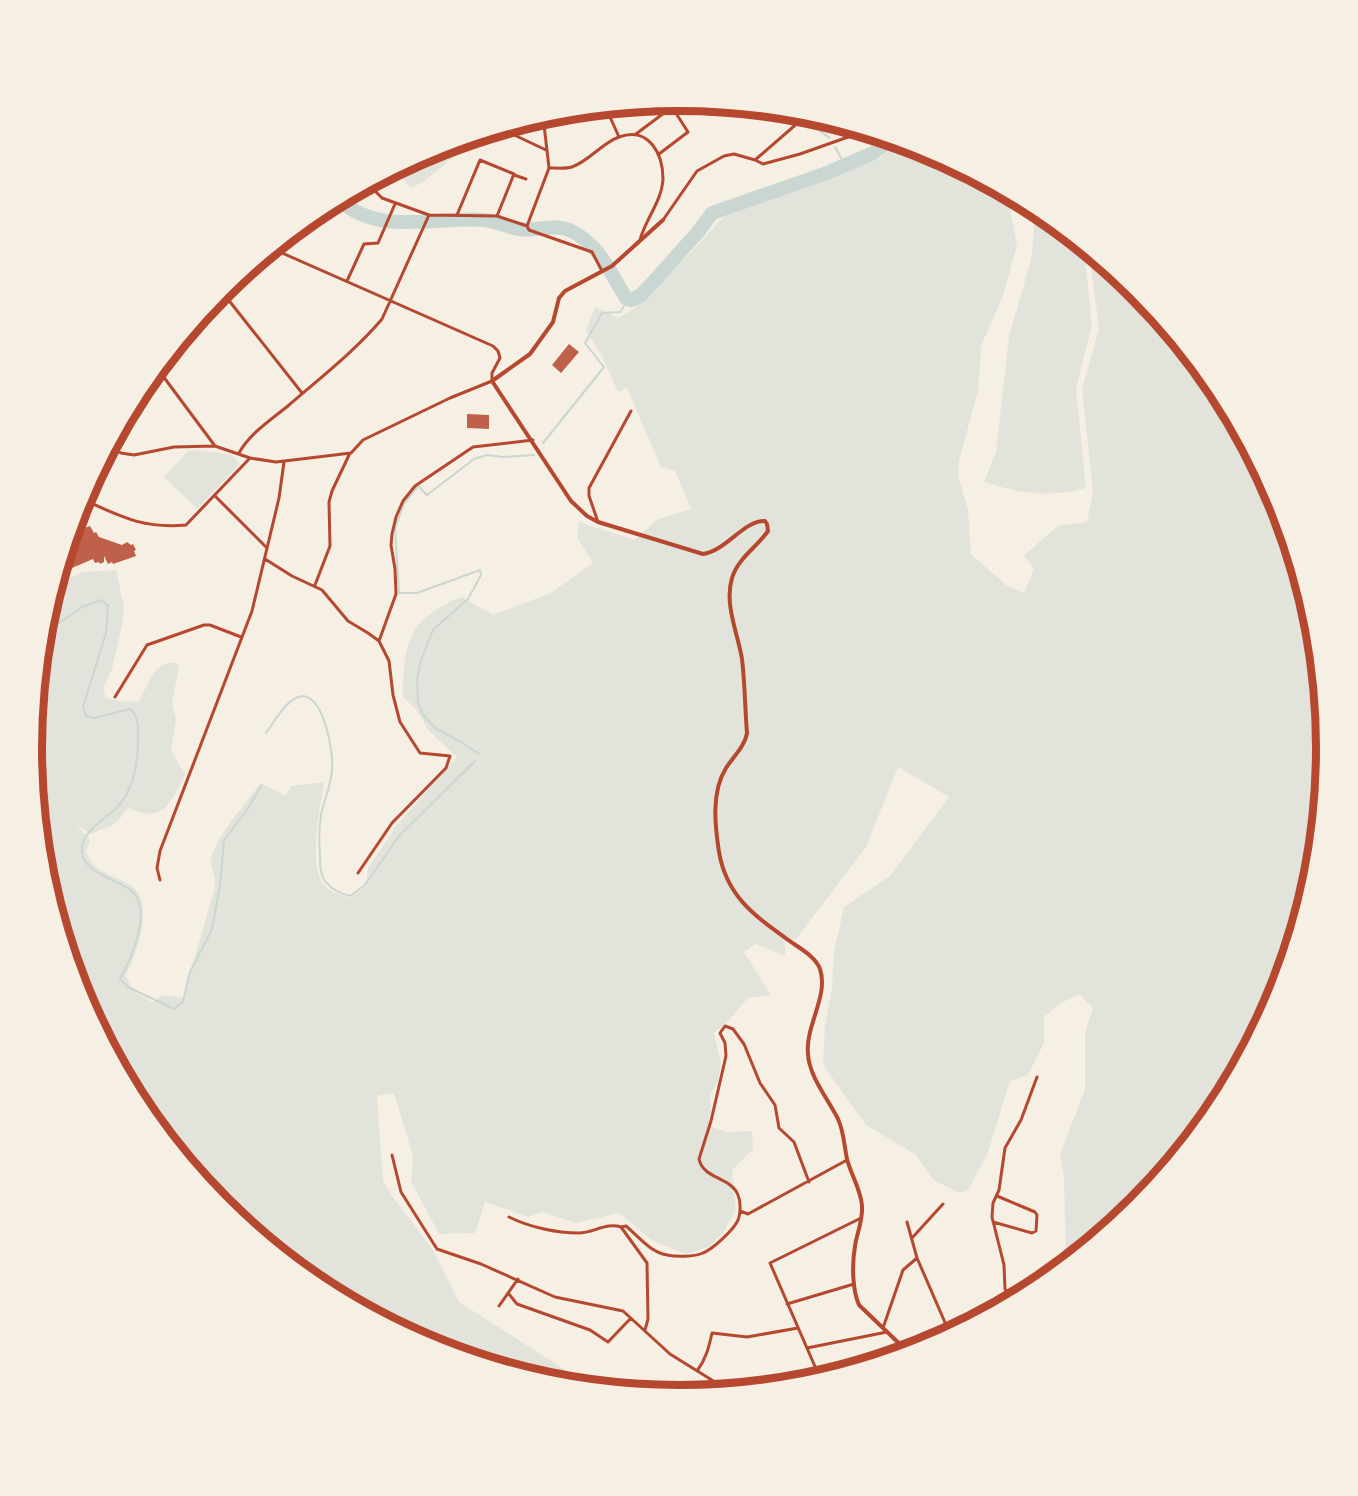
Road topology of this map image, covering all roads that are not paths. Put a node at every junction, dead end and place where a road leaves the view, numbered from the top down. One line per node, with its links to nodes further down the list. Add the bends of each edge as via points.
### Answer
1 (666, 111): 7 (street)
2 (675, 111): 11 (street, via 688,132)
3 (609, 115): 9 (street)
4 (799, 122): 12 (street)
5 (544, 126): 10 (street)
6 (512, 134): 10 (street)
7 (636, 135): 9 (street); 11 (street, via 648,138)
8 (852, 135): 12 (street, via 763,164)
9 (619, 137): 13 (street, via 572,168)
10 (546, 150): 13 (street)
11 (659, 154): 23 (street, via 663,180)
12 (755, 160): 21 (street, via 734,154 697,171)
13 (549, 168): 22 (street)
14 (514, 174): 15 (street); 19 (street, via 480,160); 20 (street)
15 (526, 179)
16 (373, 189): 17 (street)
17 (395, 204): 18 (street); 26 (street, via 378,243 364,244)
18 (429, 215): 19 (street); 28 (street)
19 (457, 215): 20 (street)
20 (497, 216): 22 (street)
21 (663, 220): 23 (street)
22 (527, 226): 25 (street, via 592,252)
23 (639, 244): 25 (street)
24 (284, 249): 26 (street, via 282,253)
25 (603, 271): 30 (street, via 565,291 559,298 553,322 530,354)
26 (347, 281): 28 (street)
27 (228, 299): 31 (street)
28 (391, 301): 30 (street, via 493,346 500,358); 31 (street, via 382,320)
29 (163, 376): 34 (street)
30 (492, 381): 33 (street); 37 (street, via 363,440)
31 (302, 394): 36 (street, via 245,442)
32 (631, 411): 42 (street, via 589,488)
33 (533, 440): 42 (street, via 571,501); 47 (street, via 473,447 415,486 403,501 391,545 396,594)
34 (214, 446): 35 (street, via 134,454); 36 (street)
35 (116, 450)
36 (238, 453): 38 (street)
37 (351, 453): 39 (street); 45 (street, via 329,502 330,546)
38 (250, 458): 39 (street); 40 (street)
39 (284, 462): 43 (street)
40 (215, 496): 41 (street, via 186,525 172,526 135,523); 43 (street)
41 (91, 503)
42 (598, 522): 53 (street, via 703,554 719,549 756,522 767,524 766,534 735,570 730,589 742,660 747,733 720,781 716,830 722,868 737,896 753,915 803,950 820,968 820,992 809,1035 808,1063 839,1122)
43 (267, 548): 44 (street)
44 (265, 559): 45 (street); 46 (street)
45 (315, 585): 47 (street, via 348,621)
46 (241, 637): 48 (street, via 204,625 147,645); 50 (street, via 160,851)
47 (379, 641): 49 (street, via 389,661 400,722 412,742 420,753 450,756 446,768 392,823)
48 (115, 696)
49 (358, 873)
50 (160, 880)
51 (1037, 1077): 55 (street, via 1021,1120 1005,1148)
52 (392, 1155): 65 (street, via 401,1192 437,1249)
53 (848, 1160): 54 (street); 59 (street, via 860,1194)
54 (809, 1182): 57 (street, via 748,1214); 57 (street, via 794,1142 779,1128 775,1105 760,1083 744,1044 733,1029 725,1026 720,1033 726,1056 699,1159 708,1173 735,1189)
55 (996, 1196): 61 (street); 61 (street, via 1035,1212 1036,1231)
56 (943, 1204): 63 (street)
57 (740, 1211): 62 (street, via 737,1222 718,1243 699,1255 664,1255 626,1226)
58 (509, 1217): 62 (street, via 521,1224 578,1233)
59 (862, 1217): 66 (street, via 854,1249); 69 (street, via 770,1263)
60 (907, 1222): 63 (street)
61 (993, 1222): 68 (street)
62 (621, 1227): 74 (street, via 647,1263)
63 (912, 1238): 64 (street)
64 (917, 1258): 72 (street); 75 (street, via 903,1270)
65 (518, 1279): 67 (street); 71 (street, via 555,1298 610,1307)
66 (855, 1284): 69 (street); 75 (street, via 859,1305)
67 (508, 1293): 70 (street); 71 (street, via 517,1304 590,1330 608,1342)
68 (1008, 1294)
69 (787, 1304): 73 (street)
70 (499, 1306)
71 (631, 1318): 74 (street)
72 (946, 1326)
73 (798, 1328): 77 (street); 79 (street, via 747,1337 712,1333)
74 (645, 1330): 79 (street, via 670,1354)
75 (885, 1330): 76 (street); 77 (street)
76 (901, 1345)
77 (807, 1348): 78 (street)
78 (816, 1370)
79 (697, 1371): 80 (street)
80 (726, 1384)

